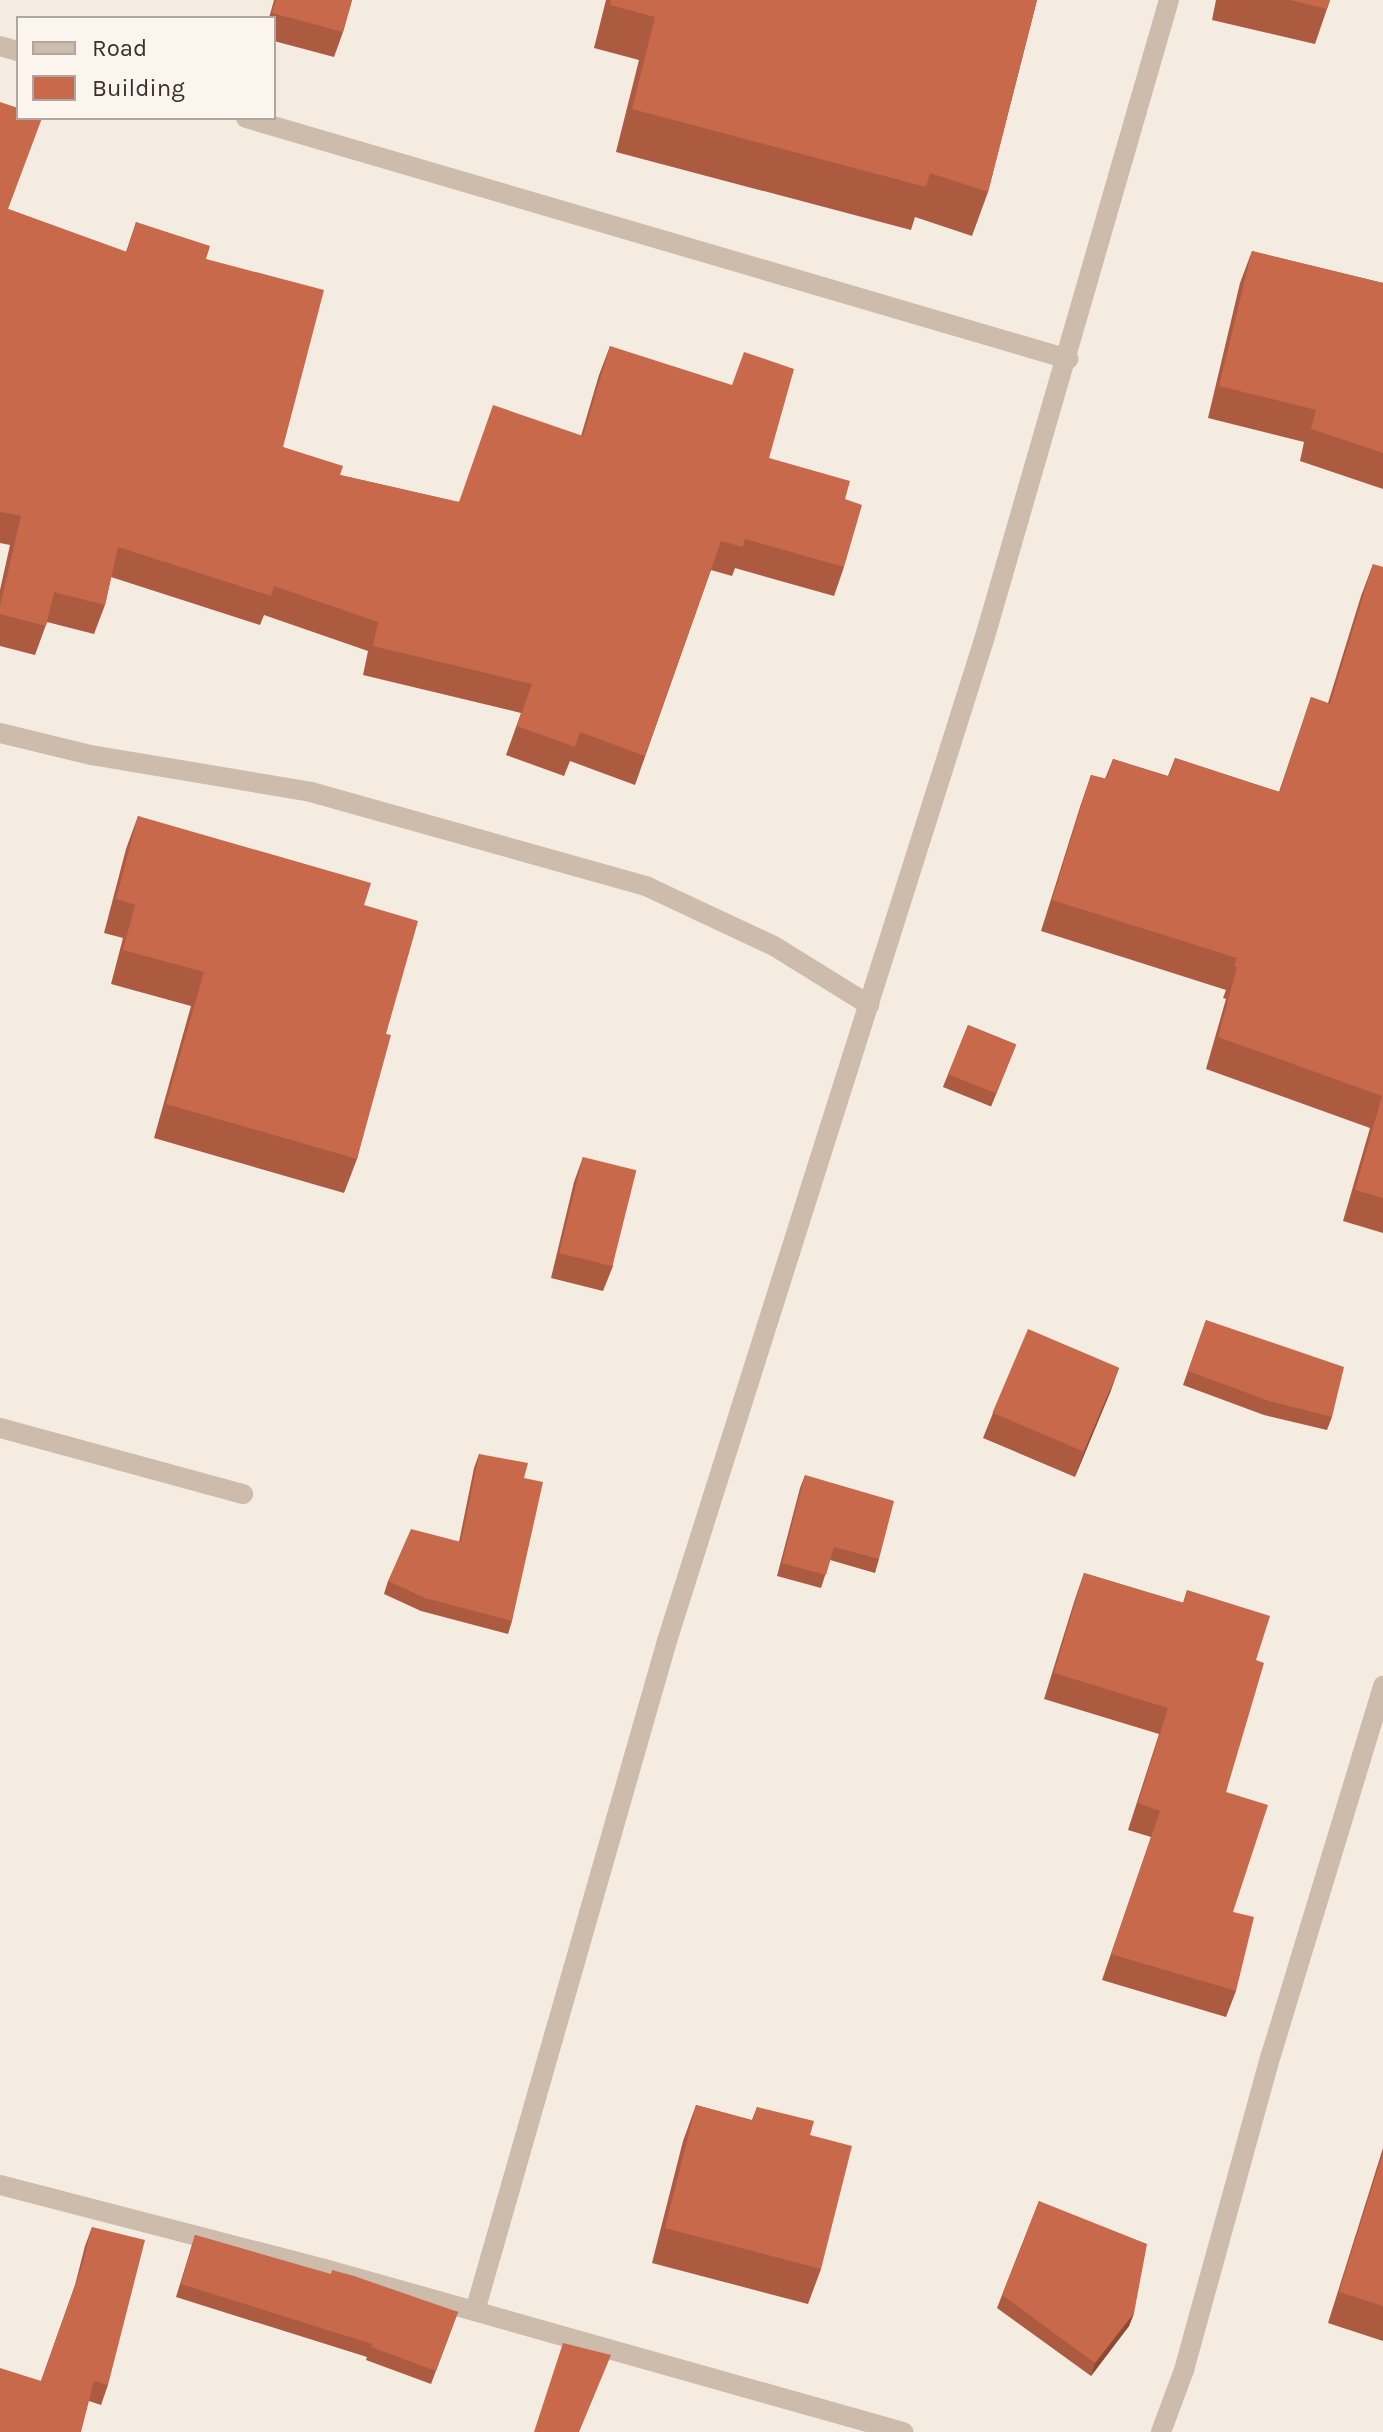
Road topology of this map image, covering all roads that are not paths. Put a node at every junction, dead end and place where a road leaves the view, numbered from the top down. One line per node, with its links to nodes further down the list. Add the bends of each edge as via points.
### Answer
1 (1169, 0): 3 (street)
2 (253, 120): 3 (street)
3 (1068, 359): 5 (street)
4 (0, 733): 5 (street, via 91,755 311,792 648,887 774,946)
5 (869, 1005): 10 (street, via 667,1641)
6 (0, 1428): 7 (street)
7 (243, 1494)
8 (1383, 1686): 12 (street, via 1271,2055 1184,2370)
9 (0, 2185): 10 (street)
10 (475, 2311): 11 (street)
11 (903, 2432)
12 (1161, 2432)

